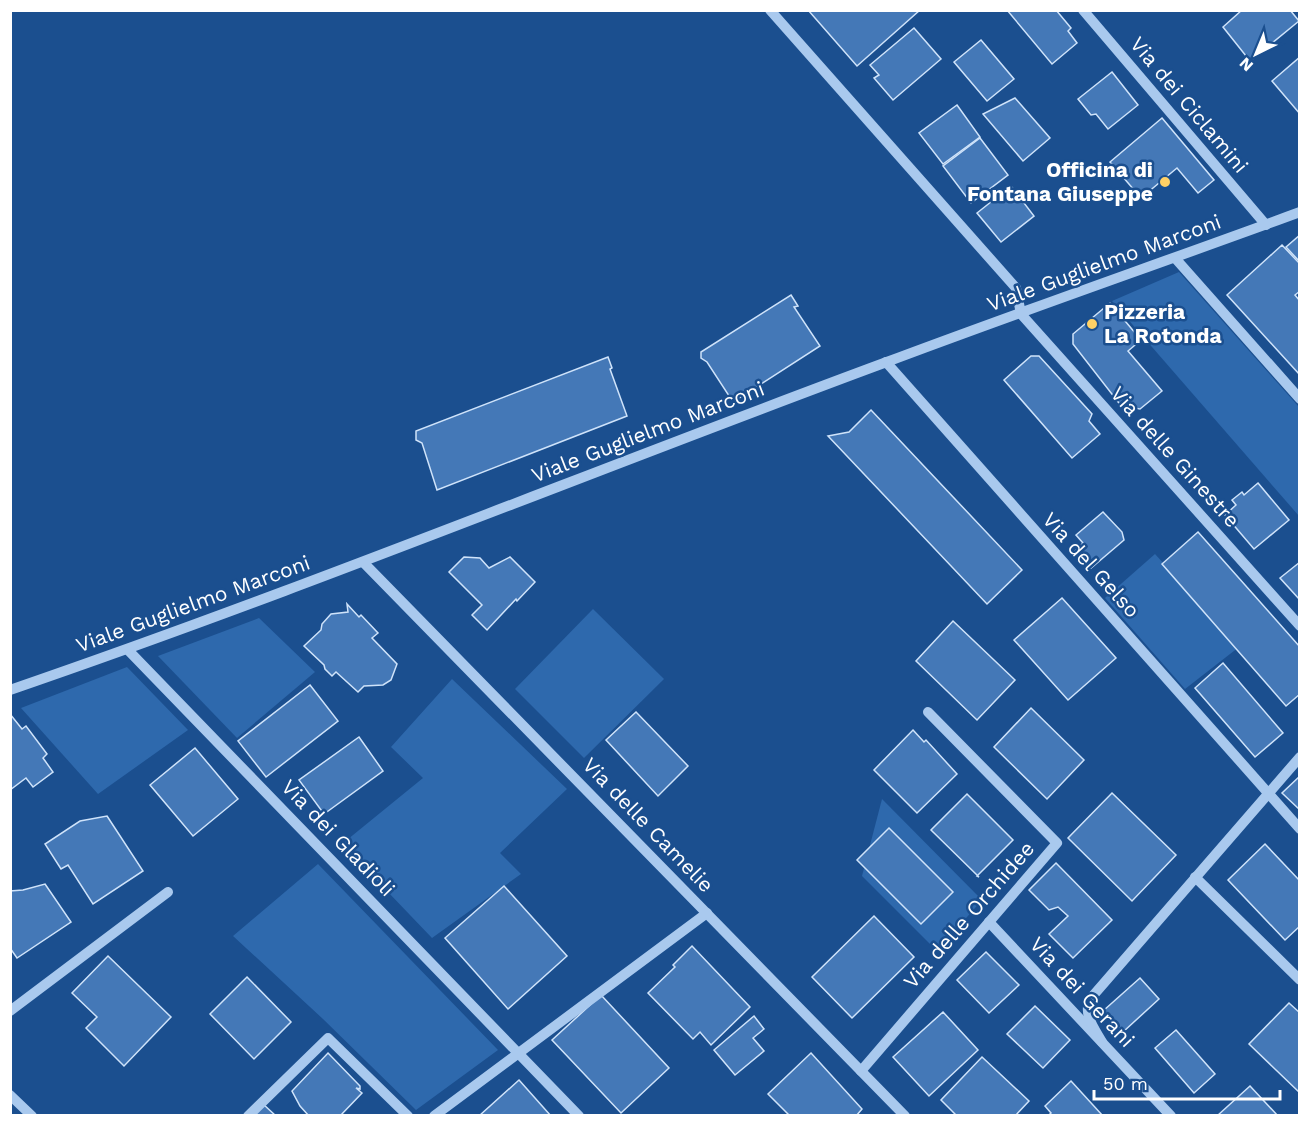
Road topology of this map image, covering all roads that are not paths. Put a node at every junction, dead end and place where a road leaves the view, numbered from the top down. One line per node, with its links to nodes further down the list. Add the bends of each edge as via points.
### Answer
1 (770, 10): 6 (street, via 1016,288)
2 (1083, 10): 4 (street, Via dei Ciclamini)
3 (1299, 212): 4 (street, Viale Guglielmo Marconi)
4 (1266, 225): 5 (street, Viale Guglielmo Marconi)
5 (1174, 258): 6 (street, Viale Guglielmo Marconi); 8 (street)
6 (1021, 314): 7 (street, Viale Guglielmo Marconi); 10 (street, Via delle Ginestre)
7 (886, 362): 9 (street, Viale Guglielmo Marconi); 15 (street, Via del Gelso)
8 (1299, 399)
9 (363, 562): 11 (street, Viale Guglielmo Marconi); 19 (street, Via delle Camelie)
10 (1299, 626)
11 (128, 650): 12 (street, Viale Guglielmo Marconi); 24 (street, Via dei Gladioli)
12 (10, 690)
13 (928, 712): 20 (street, Via delle Orchidee, via 1057,843)
14 (1299, 757): 15 (street)
15 (1268, 794): 16 (street, Via del Gelso); 17 (street)
16 (1299, 829)
17 (1195, 877): 21 (street); 23 (street, via 1087,1005 1088,1016)
18 (168, 892): 22 (street)
19 (707, 913): 24 (street); 25 (street, Via delle Camelie)
20 (989, 922): 23 (street, Via dei Gerani); 25 (street, Via delle Orchidee)
21 (1299, 980)
22 (10, 1011)
23 (1102, 1042): 33 (street, Via dei Gerani)
24 (519, 1053): 30 (street); 31 (street, Via dei Gladioli)
25 (861, 1071): 32 (street, Via delle Camelie)
26 (10, 1095): 27 (street)
27 (32, 1116)
28 (248, 1116): 29 (street, via 328,1038)
29 (408, 1116)
30 (434, 1116)
31 (579, 1116)
32 (905, 1116)
33 (1171, 1116)

